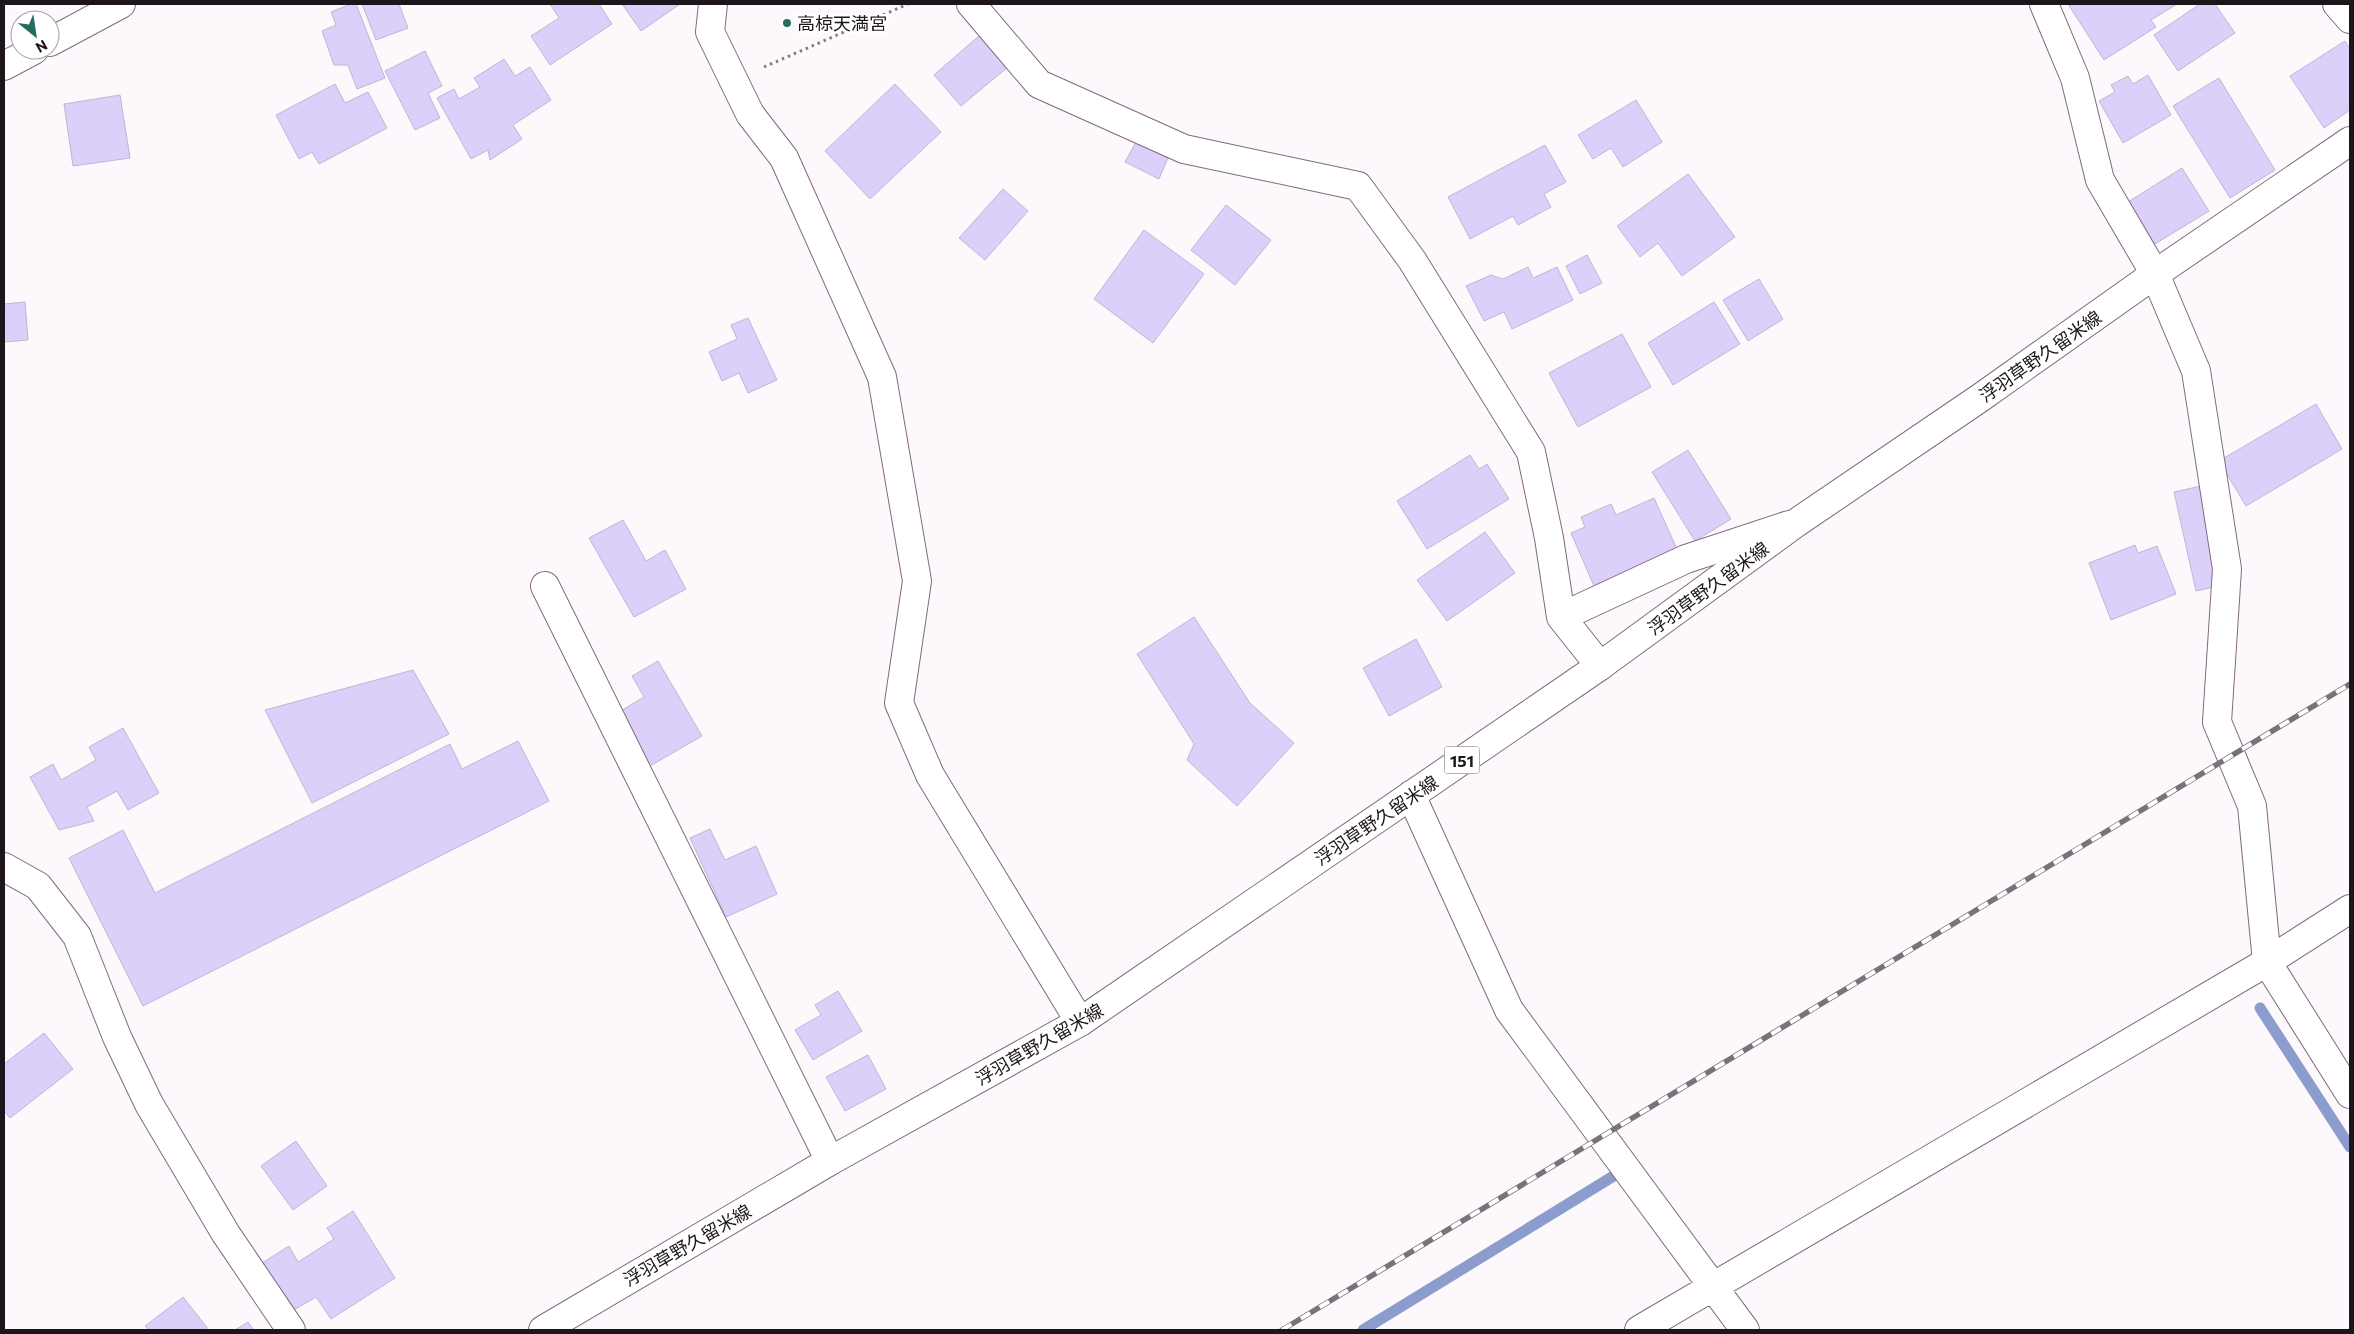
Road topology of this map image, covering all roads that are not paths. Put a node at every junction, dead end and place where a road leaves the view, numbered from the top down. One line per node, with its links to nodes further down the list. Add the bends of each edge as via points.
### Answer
1 (121, 4): 7 (street)
2 (713, 4): 20 (street, via 710,32 750,114 784,158 882,377 917,581 899,703 930,775)
3 (971, 4): 14 (street, via 1039,84 1184,149 1358,186 1412,260 1531,452)
4 (2044, 4): 11 (street, via 2075,78 2100,180)
5 (2337, 4): 6 (street)
6 (2350, 19)
7 (60, 37)
8 (15, 60): 9 (street)
9 (4, 66)
10 (2350, 141): 11 (street, 浮羽草野久留米線 / 151)
11 (2155, 274): 12 (street, 浮羽草野久留米線 / 151); 19 (street, via 2196,372 2208,440 2227,569 2216,722 2252,806)
12 (1796, 523): 14 (street, via 1686,559); 15 (street, 浮羽草野久留米線 / 151)
13 (545, 586): 22 (street)
14 (1561, 617): 15 (street)
15 (1600, 666): 16 (street, 浮羽草野久留米線 / 151)
16 (1411, 795): 20 (street, 浮羽草野久留米線 / 151); 23 (street, via 1509,1010)
17 (4, 867): 24 (street, via 38,886 77,936 117,1037 149,1104 226,1234)
18 (2350, 909): 19 (street)
19 (2267, 962): 21 (street); 23 (street)
20 (1080, 1022): 22 (street, 浮羽草野久留米線 / 151)
21 (2350, 1094)
22 (830, 1162): 25 (street, 浮羽草野久留米線 / 151)
23 (1712, 1286): 26 (street); 27 (street)
24 (291, 1330)
25 (543, 1330)
26 (1639, 1330)
27 (1745, 1330)

